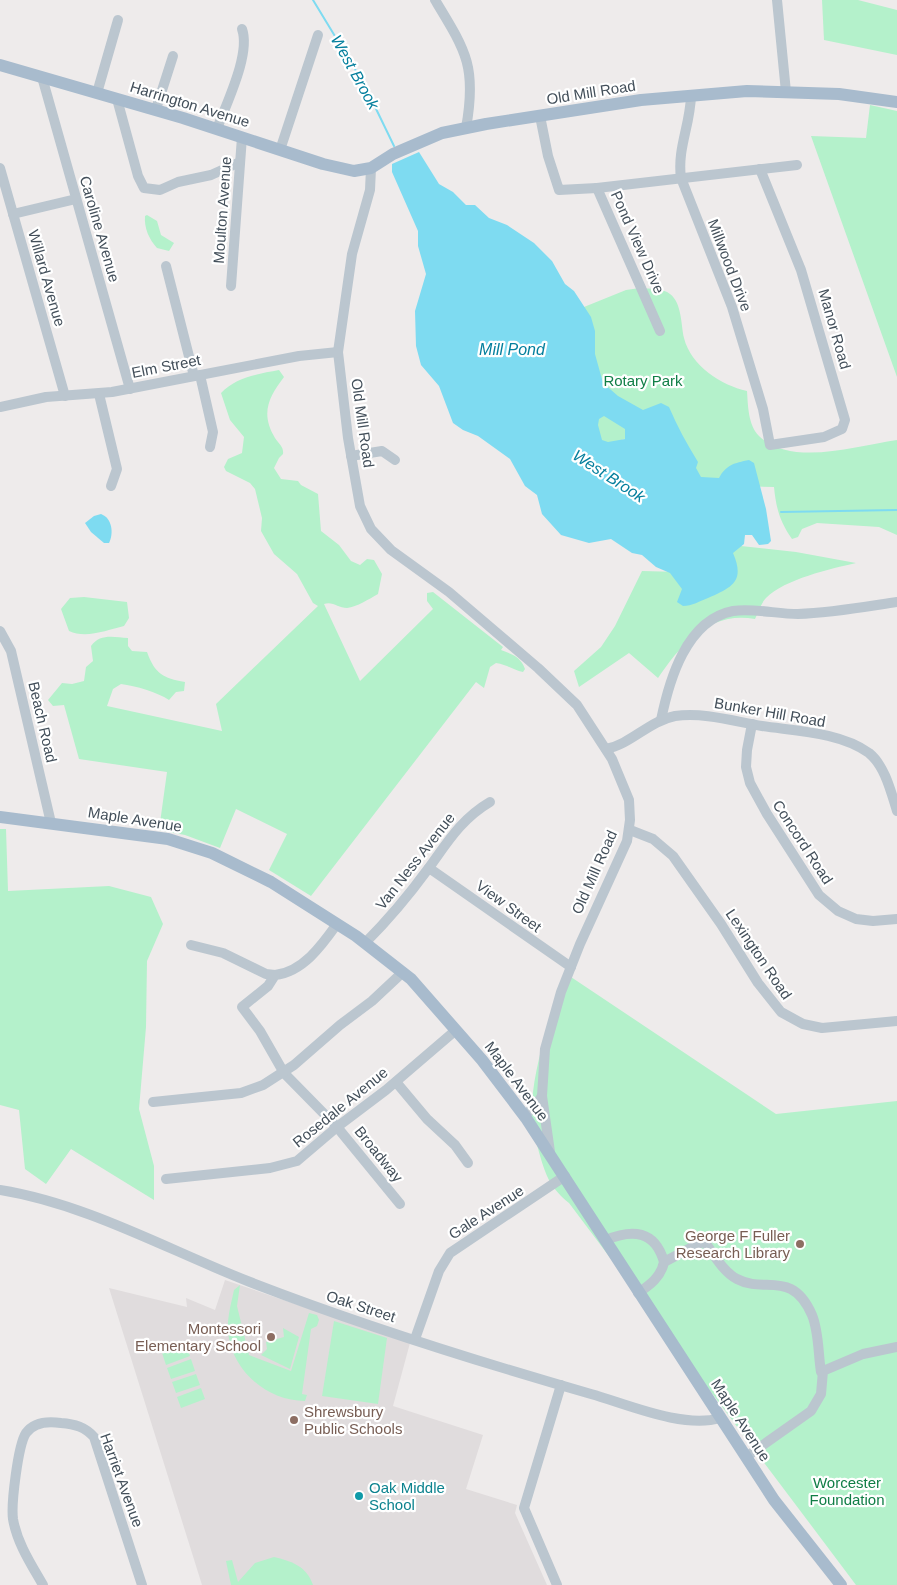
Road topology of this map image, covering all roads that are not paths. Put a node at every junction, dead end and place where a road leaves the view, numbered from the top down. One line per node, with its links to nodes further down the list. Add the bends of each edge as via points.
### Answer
1 (435, 0): 16 (street, via 466,56 470,88)
2 (777, 0): 9 (street)
3 (118, 20): 10 (street)
4 (242, 29): 17 (street, via 243,53)
5 (318, 35): 19 (street)
6 (172, 56): 14 (street)
7 (0, 65): 8 (main road, Harrington Avenue)
8 (42, 77): 10 (main road, Harrington Avenue); 27 (street, Caroline Avenue)
9 (786, 92): 11 (main road, Old Mill Road, via 724,91); 13 (main road, Old Mill Road, via 859,96)
10 (97, 93): 12 (main road, Harrington Avenue)
11 (691, 96): 15 (main road, Old Mill Road, via 640,100); 25 (street, Millwood Drive, via 690,121 680,158)
12 (117, 99): 14 (main road, Harrington Avenue); 20 (street, via 138,176 142,186 149,190 160,190 210,175)
13 (897, 102)
14 (156, 110): 17 (main road, Harrington Avenue)
15 (540, 116): 16 (main road, Old Mill Road); 26 (street, Pond View Drive, via 559,190)
16 (466, 128): 23 (main road, Old Mill Road, via 430,137 386,157)
17 (217, 129): 18 (main road, Harrington Avenue)
18 (242, 137): 19 (main road, Harrington Avenue); 20 (street, Moulton Avenue)
19 (280, 150): 23 (main road, Harrington Avenue, via 346,170)
20 (240, 162): 30 (street, Moulton Avenue)
21 (798, 165): 24 (street)
22 (0, 168): 28 (street, Willard Avenue)
23 (371, 168): 32 (street, Old Mill Road, via 370,190 352,254)
24 (760, 169): 25 (street); 38 (street, Manor Road, via 801,270 845,420 842,429 832,435)
25 (681, 178): 26 (street); 38 (street, Millwood Drive, via 732,307 767,422)
26 (597, 188): 31 (street, Pond View Drive)
27 (76, 198): 28 (street); 34 (street, Caroline Avenue)
28 (13, 214): 36 (street, Willard Avenue)
29 (166, 266): 33 (street)
30 (231, 286)
31 (660, 331)
32 (338, 352): 33 (street, Elm Street, via 299,356); 40 (street, Old Mill Road)
33 (197, 376): 34 (street, Elm Street); 39 (street, via 213,432)
34 (130, 389): 35 (street, Elm Street)
35 (99, 394): 36 (street, Elm Street); 42 (street, via 117,469)
36 (66, 396): 37 (street, Elm Street)
37 (0, 406)
38 (770, 445)
39 (210, 447)
40 (351, 456): 41 (street, via 382,451); 47 (street, Old Mill Road, via 360,506 377,536 449,592 560,688 577,705)
41 (395, 460)
42 (111, 486)
43 (897, 602): 45 (street, via 803,613 747,610 721,615 696,636 682,657 671,679)
44 (0, 631): 51 (street, Beach Road, via 11,651)
45 (661, 720): 46 (street, Bunker Hill Road, via 700,715); 47 (street, Bunker Hill Road, via 618,746)
46 (752, 724): 49 (street, Bunker Hill Road, via 833,738 865,751 883,772); 54 (street, Concord Road, via 746,750 750,783 819,895 838,911 856,919 873,922)
47 (606, 749): 52 (street, Old Mill Road, via 626,790)
48 (490, 802): 53 (street, Van Ness Avenue, via 457,828)
49 (897, 811)
50 (0, 817): 51 (main road, Maple Avenue)
51 (50, 823): 55 (main road, Maple Avenue, via 147,835 196,847 257,875)
52 (630, 830): 58 (street, Old Mill Road); 61 (street, Lexington Road, via 653,839 673,856 781,1012 803,1024 822,1028)
53 (429, 868): 56 (street, Van Ness Avenue, via 388,920); 58 (street, View Street)
54 (897, 919)
55 (337, 924): 56 (main road, Maple Avenue); 60 (street, via 305,961 289,971)
56 (365, 943): 59 (main road, Maple Avenue)
57 (191, 945): 60 (street, via 216,950)
58 (571, 967): 65 (street, Old Mill Road, via 545,1049)
59 (403, 972): 62 (main road, Maple Avenue); 63 (street)
60 (274, 975): 63 (street, Broadway, via 268,986 242,1008 260,1031)
61 (897, 1021)
62 (456, 1030): 64 (street, Rosedale Avenue); 68 (main road, Maple Avenue)
63 (284, 1073): 66 (street, via 249,1091); 69 (street, Broadway)
64 (396, 1082): 69 (street, Rosedale Avenue); 71 (street)
65 (542, 1096): 67 (street, Old Mill Road); 68 (street)
66 (153, 1102)
67 (544, 1116): 68 (street); 70 (street, Old Mill Road)
68 (527, 1120): 70 (main road, Maple Avenue)
69 (337, 1127): 73 (street, Rosedale Avenue, via 305,1156 291,1164); 75 (street, Broadway)
70 (550, 1152): 72 (main road, Maple Avenue)
71 (468, 1163)
72 (565, 1176): 76 (main road, Maple Avenue); 79 (street, Gale Avenue, via 450,1253 439,1271)
73 (166, 1179)
74 (0, 1190): 79 (street, Oak Street, via 48,1200 296,1300)
75 (400, 1204)
76 (606, 1240): 77 (street, via 629,1232 638,1233 650,1240); 78 (main road, Maple Avenue)
77 (664, 1262): 78 (street, via 656,1279); 81 (street, via 704,1241 735,1278 750,1283 777,1284 793,1291 804,1301 814,1320)
78 (638, 1293): 83 (main road, Maple Avenue)
79 (416, 1339): 82 (street, Oak Street)
80 (897, 1347): 81 (street, via 863,1354)
81 (821, 1372): 84 (street, via 822,1394 811,1411)
82 (561, 1385): 83 (street, Oak Street, via 681,1419 704,1422); 87 (street, via 524,1508)
83 (720, 1418): 84 (main road, Maple Avenue)
84 (746, 1457): 88 (main road, Maple Avenue, via 785,1516)
85 (43, 1585): 86 (street, Harriet Avenue, via 18,1540 13,1521 13,1500 26,1432 40,1423 55,1422 79,1426 94,1437)
86 (142, 1585)
87 (557, 1585)
88 (841, 1585)

